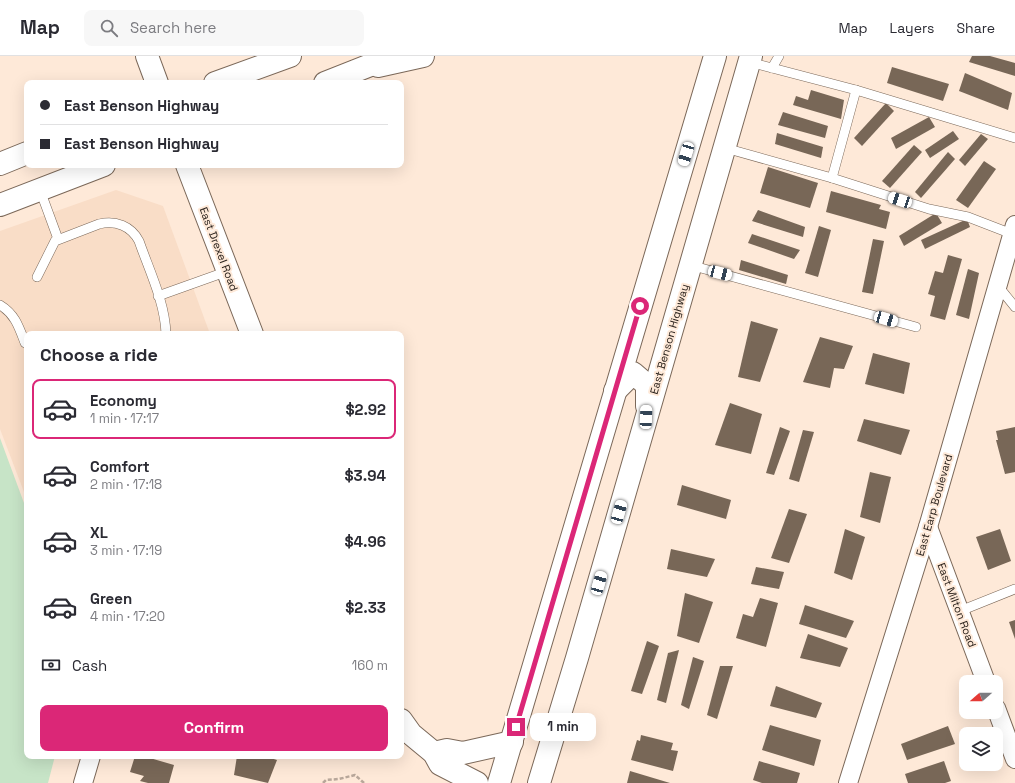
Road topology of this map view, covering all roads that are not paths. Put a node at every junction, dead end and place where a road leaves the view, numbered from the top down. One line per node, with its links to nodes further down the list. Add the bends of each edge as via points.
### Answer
1 (147, 56): 10 (main road)
2 (290, 56): 11 (main road)
3 (393, 56): 9 (main road)
4 (423, 56): 9 (main road)
5 (715, 56): 36 (main road)
6 (779, 56): 8 (lane)
7 (750, 59): 8 (lane); 15 (main road, East Benson Highway)
8 (772, 68): 13 (lane)
9 (359, 70): 12 (main road)
10 (156, 80)
11 (223, 80)
12 (333, 80)
13 (856, 90): 14 (lane); 20 (lane)
14 (1015, 138)
15 (724, 147): 20 (lane); 25 (main road, East Benson Highway)
16 (24, 155): 17 (main road)
17 (0, 164)
18 (96, 168): 21 (main road)
19 (188, 168): 26 (main road, East Drexel Road)
20 (832, 178): 23 (lane, via 929,209)
21 (40, 190): 22 (main road); 24 (lane)
22 (0, 205)
23 (1014, 230): 28 (street, East Earp Boulevard)
24 (58, 239): 27 (lane, via 52,245); 29 (lane, via 107,222 129,228 139,241)
25 (690, 265): 32 (lane); 37 (main road, East Benson Highway)
26 (228, 271): 29 (lane); 34 (main road, East Drexel Road)
27 (37, 277)
28 (998, 286): 31 (lane); 38 (street, East Earp Boulevard)
29 (158, 296): 33 (lane)
30 (0, 305): 35 (lane, via 16,320)
31 (1015, 307)
32 (916, 327)
33 (166, 331)
34 (251, 331)
35 (24, 343)
36 (615, 391): 37 (main road, via 633,373 647,384); 44 (main road)
37 (646, 417): 51 (main road, East Benson Highway)
38 (928, 527): 40 (street, East Milton Road); 52 (street, East Earp Boulevard)
39 (1015, 589): 40 (lane)
40 (960, 611): 41 (street, East Milton Road)
41 (983, 675)
42 (1000, 719): 47 (street)
43 (404, 724): 45 (main road, via 411,734)
44 (512, 742): 45 (main road, via 464,753 446,750); 50 (main road)
45 (434, 753): 49 (main road, via 440,764)
46 (90, 759): 48 (street)
47 (1015, 759)
48 (83, 783)
49 (477, 783)
50 (500, 783)
51 (539, 783)
52 (848, 783)

